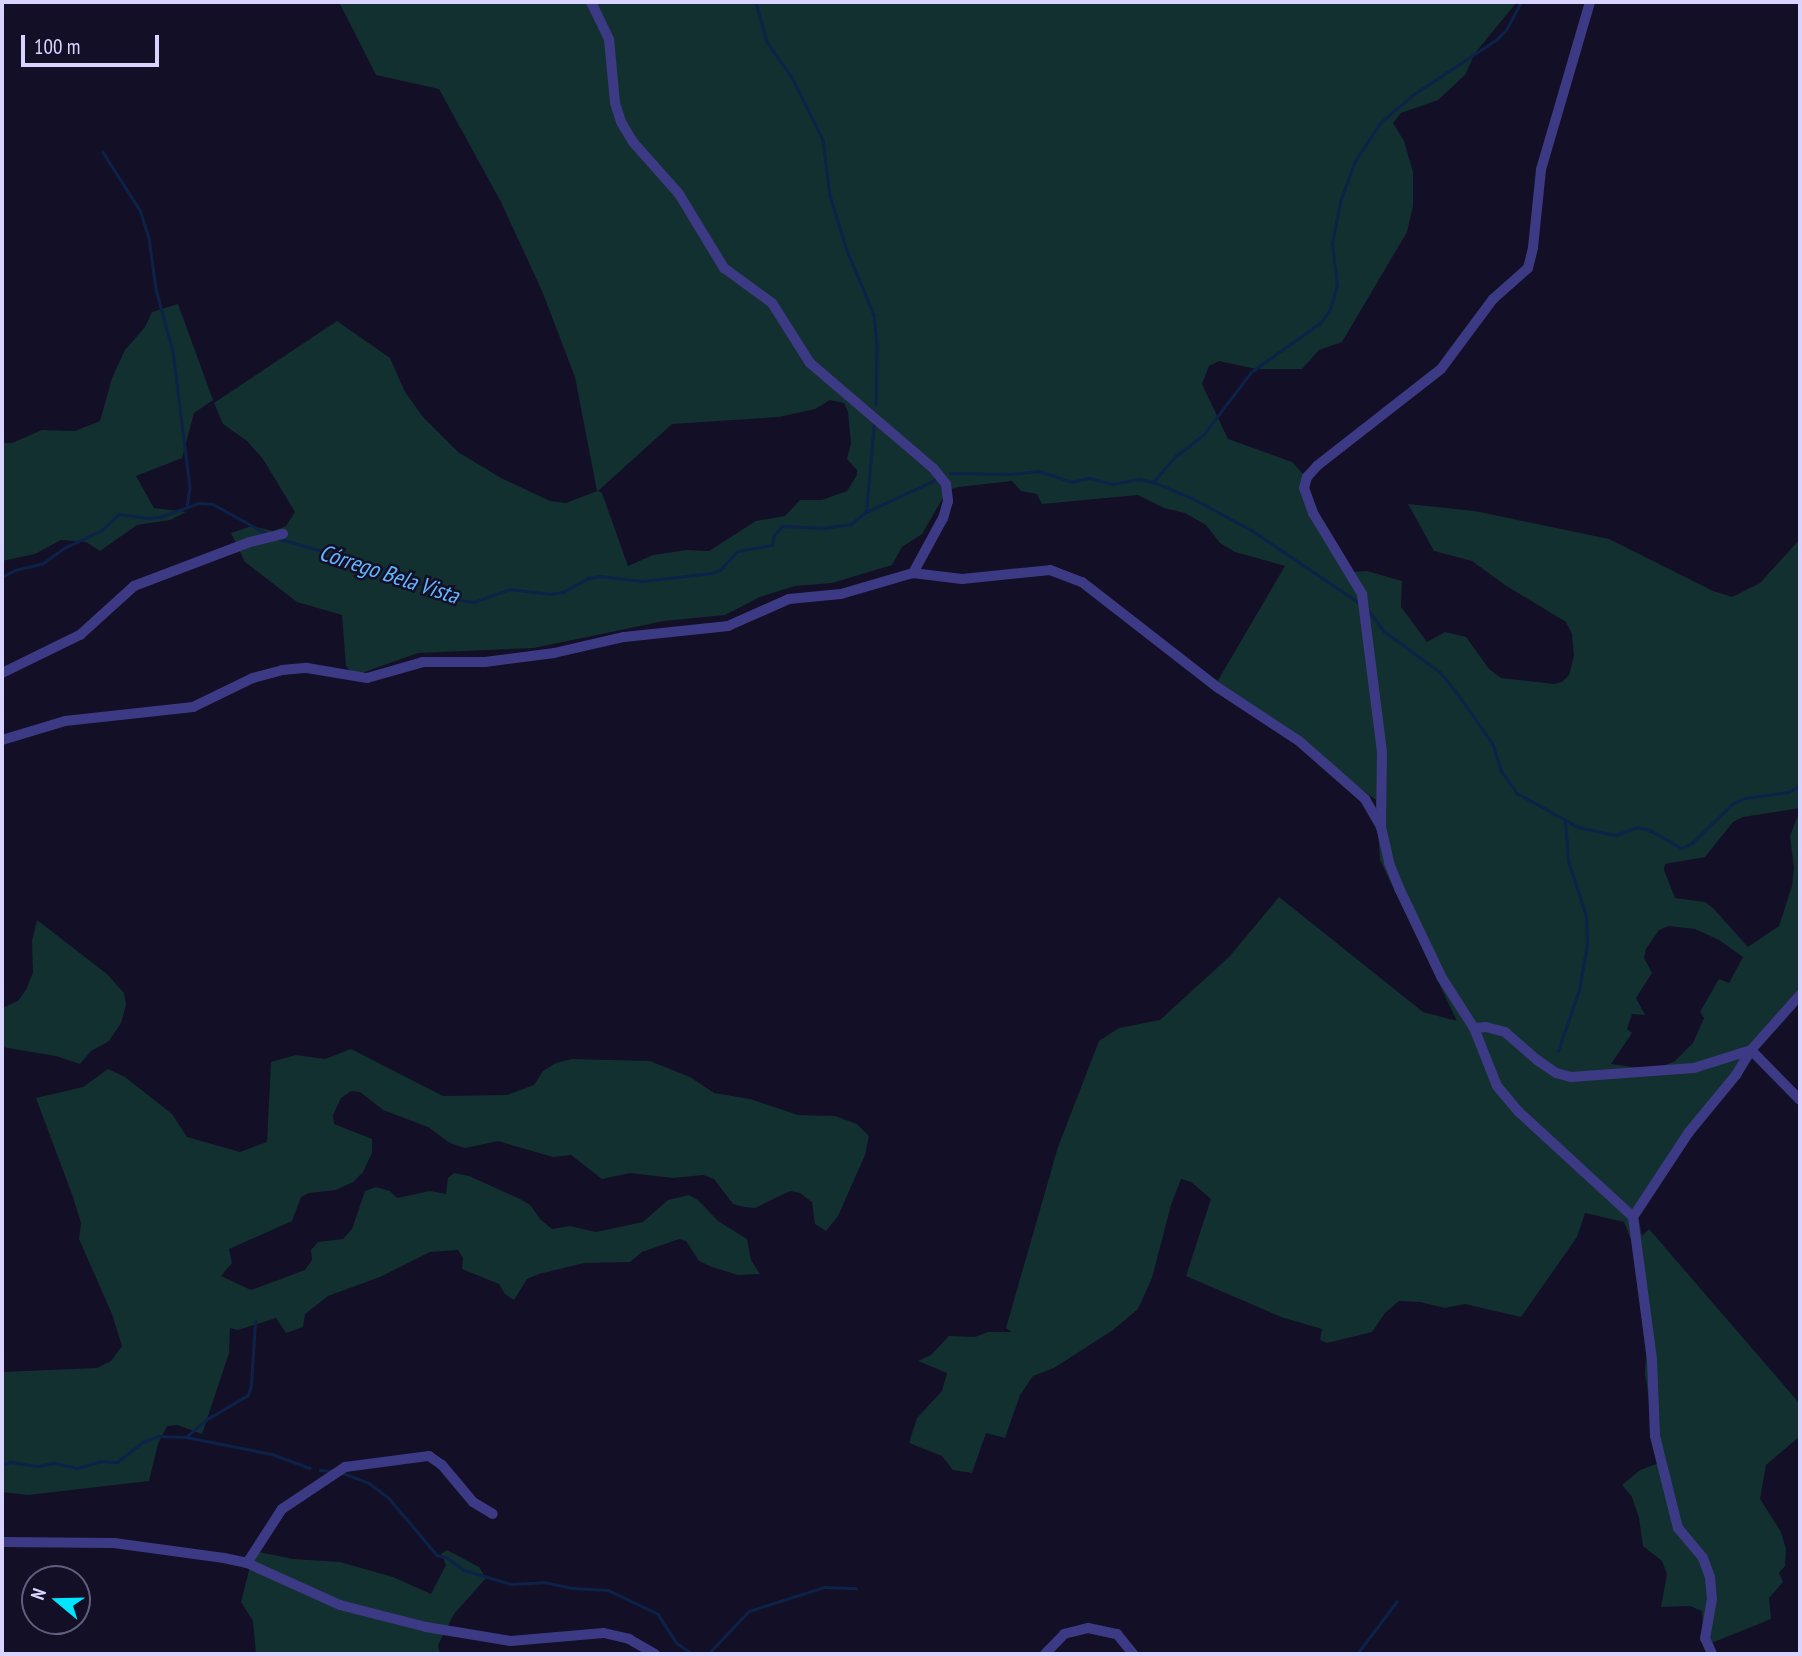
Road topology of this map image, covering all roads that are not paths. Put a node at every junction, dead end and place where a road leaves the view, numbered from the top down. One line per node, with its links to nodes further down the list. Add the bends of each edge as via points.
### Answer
1 (591, 2): 4 (street, via 609,39 621,122 679,194 724,268 772,303 810,363 946,484 943,518)
2 (1590, 2): 7 (street, via 1541,170 1528,268 1493,299 1429,381 1317,466 1305,483 1313,513 1362,594 1382,752)
3 (283, 534): 5 (street, via 134,586 80,635)
4 (914, 573): 6 (street, via 841,594 789,599 727,626 624,637 485,662 423,662 367,678 307,668 282,670 253,678 193,707 65,721); 7 (street, via 962,579 1039,569 1072,576 1217,687 1299,741 1365,799)
5 (2, 673)
6 (2, 740)
7 (1381, 827): 9 (street, via 1399,888 1446,986)
8 (1800, 995): 10 (street)
9 (1474, 1028): 10 (street, via 1505,1032 1556,1073 1571,1077 1694,1069); 12 (street, via 1497,1086)
10 (1751, 1050): 11 (street); 12 (street, via 1674,1152)
11 (1800, 1100)
12 (1633, 1217): 19 (street, via 1652,1359 1655,1436 1678,1528 1703,1558 1710,1577 1705,1638)
13 (493, 1514): 15 (street, via 473,1502 429,1456 345,1467 282,1509)
14 (2, 1542): 15 (street, via 114,1542)
15 (247, 1563): 16 (street, via 340,1605 426,1627 511,1641 604,1633)
16 (655, 1654)
17 (1045, 1654): 18 (street, via 1064,1634 1088,1628 1117,1634)
18 (1133, 1654)
19 (1712, 1654)

